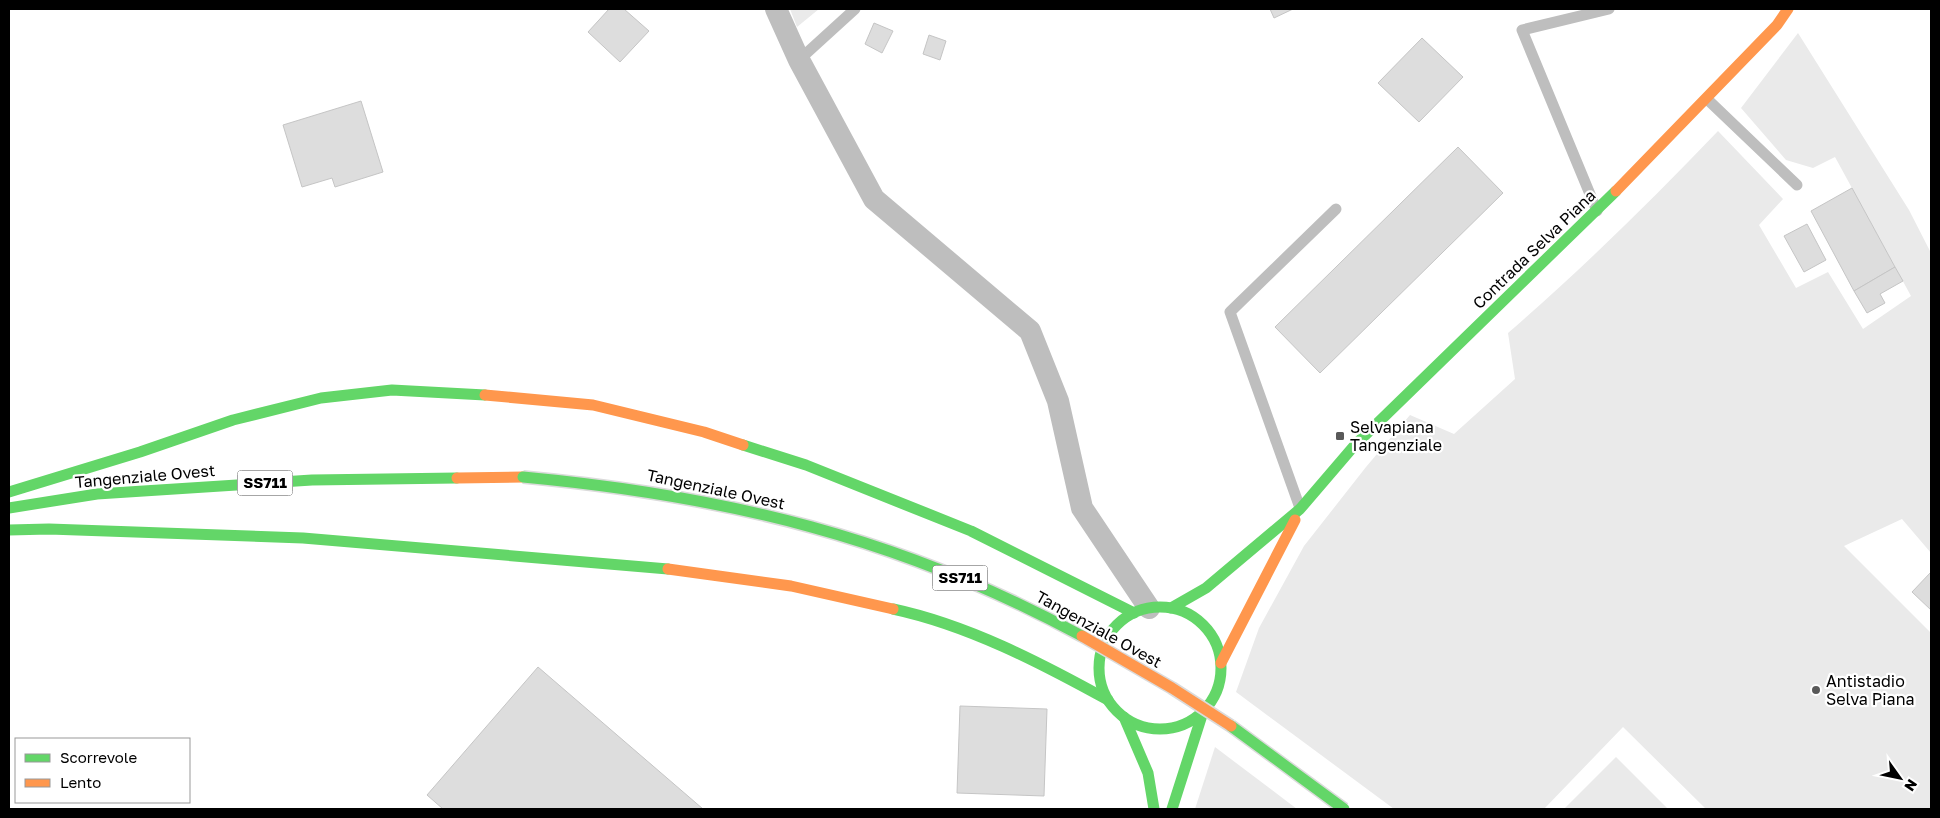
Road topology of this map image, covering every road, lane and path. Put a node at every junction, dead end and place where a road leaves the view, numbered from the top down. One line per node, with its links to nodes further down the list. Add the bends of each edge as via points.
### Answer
1 (776, 9): 5 (street)
2 (854, 9): 5 (lane)
3 (1609, 9): 9 (lane, via 1522,30)
4 (1788, 9): 6 (main road, Contrada Selva Piana, via 1777,25)
5 (799, 60): 15 (street, via 874,199 1030,332 1058,401 1082,508)
6 (1707, 98): 7 (lane); 9 (main road, Contrada Selva Piana)
7 (1797, 185)
8 (1336, 209): 12 (lane, via 1230,312)
9 (1597, 211): 12 (main road, Contrada Selva Piana, via 1354,446)
10 (9, 492): 15 (main road, via 233,420 321,398 402,390 593,405 704,432 806,465 971,531)
11 (9, 508): 22 (main road, Tangenziale Ovest / SS711, bridge, via 97,494 312,480 523,477 660,492 754,510 854,538 931,565 1010,599 1145,671 1282,760)
12 (1300, 510): 14 (main road, via 1206,588); 16 (main road)
13 (9, 530): 17 (main road, via 302,538 652,567 791,586 921,616 1041,663)
14 (1171, 608): 15 (main road); 16 (main road, via 1184,611 1206,626)
15 (1142, 610): 17 (main road, via 1120,622 1102,651 1099,668)
16 (1221, 663): 18 (main road, via 1218,690)
17 (1108, 700): 19 (main road)
18 (1203, 712): 19 (main road, via 1191,721 1164,729 1150,729); 21 (main road)
19 (1124, 717): 20 (main road, via 1144,759)
20 (1154, 809)
21 (1172, 809)
22 (1344, 809)

